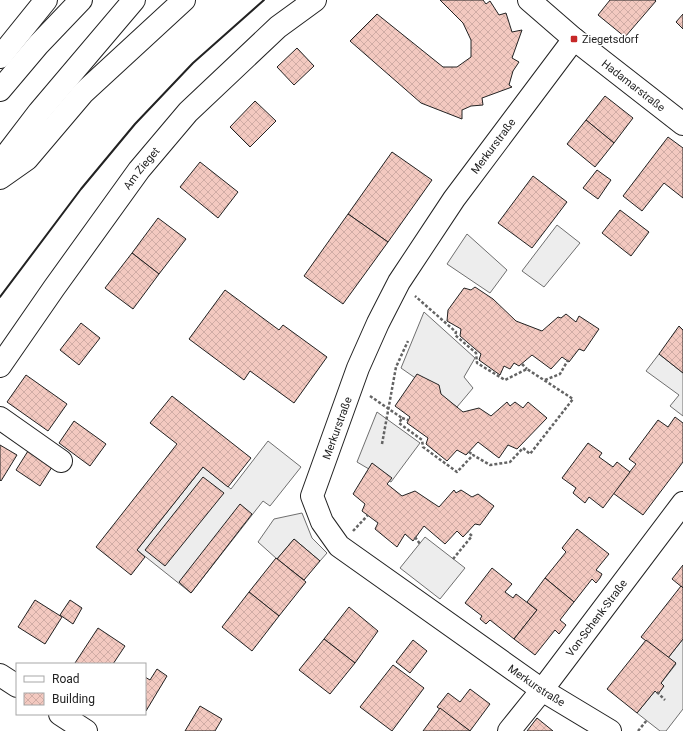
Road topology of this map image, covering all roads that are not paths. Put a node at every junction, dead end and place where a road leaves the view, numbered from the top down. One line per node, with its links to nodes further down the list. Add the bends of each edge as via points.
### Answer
1 (46, 0): 8 (main road)
2 (81, 0): 9 (main road)
3 (134, 0): 11 (main road, via 39,112)
4 (184, 0): 12 (main road, via 83,92 27,159)
5 (315, 0): 13 (main road, Am Zieget, via 278,27 188,112 139,170)
6 (529, 0): 7 (main road, Hadamarstraße)
7 (574, 39): 10 (main road, Hadamarstraße); 19 (main road, Merkurstraße, via 454,199 399,282 358,368 312,496 322,522 340,546)
8 (0, 57)
9 (0, 90)
10 (683, 124)
11 (0, 163)
12 (0, 178)
13 (0, 366)
14 (0, 418): 15 (main road)
15 (61, 462)
16 (683, 503): 19 (main road, Von-Schenk-Straße)
17 (0, 675): 18 (main road)
18 (16, 685)
19 (542, 690): 22 (main road, Von-Schenk-Straße); 23 (main road, Merkurstraße)
20 (62, 715): 21 (main road)
21 (86, 731)
22 (509, 731)
23 (610, 731)

